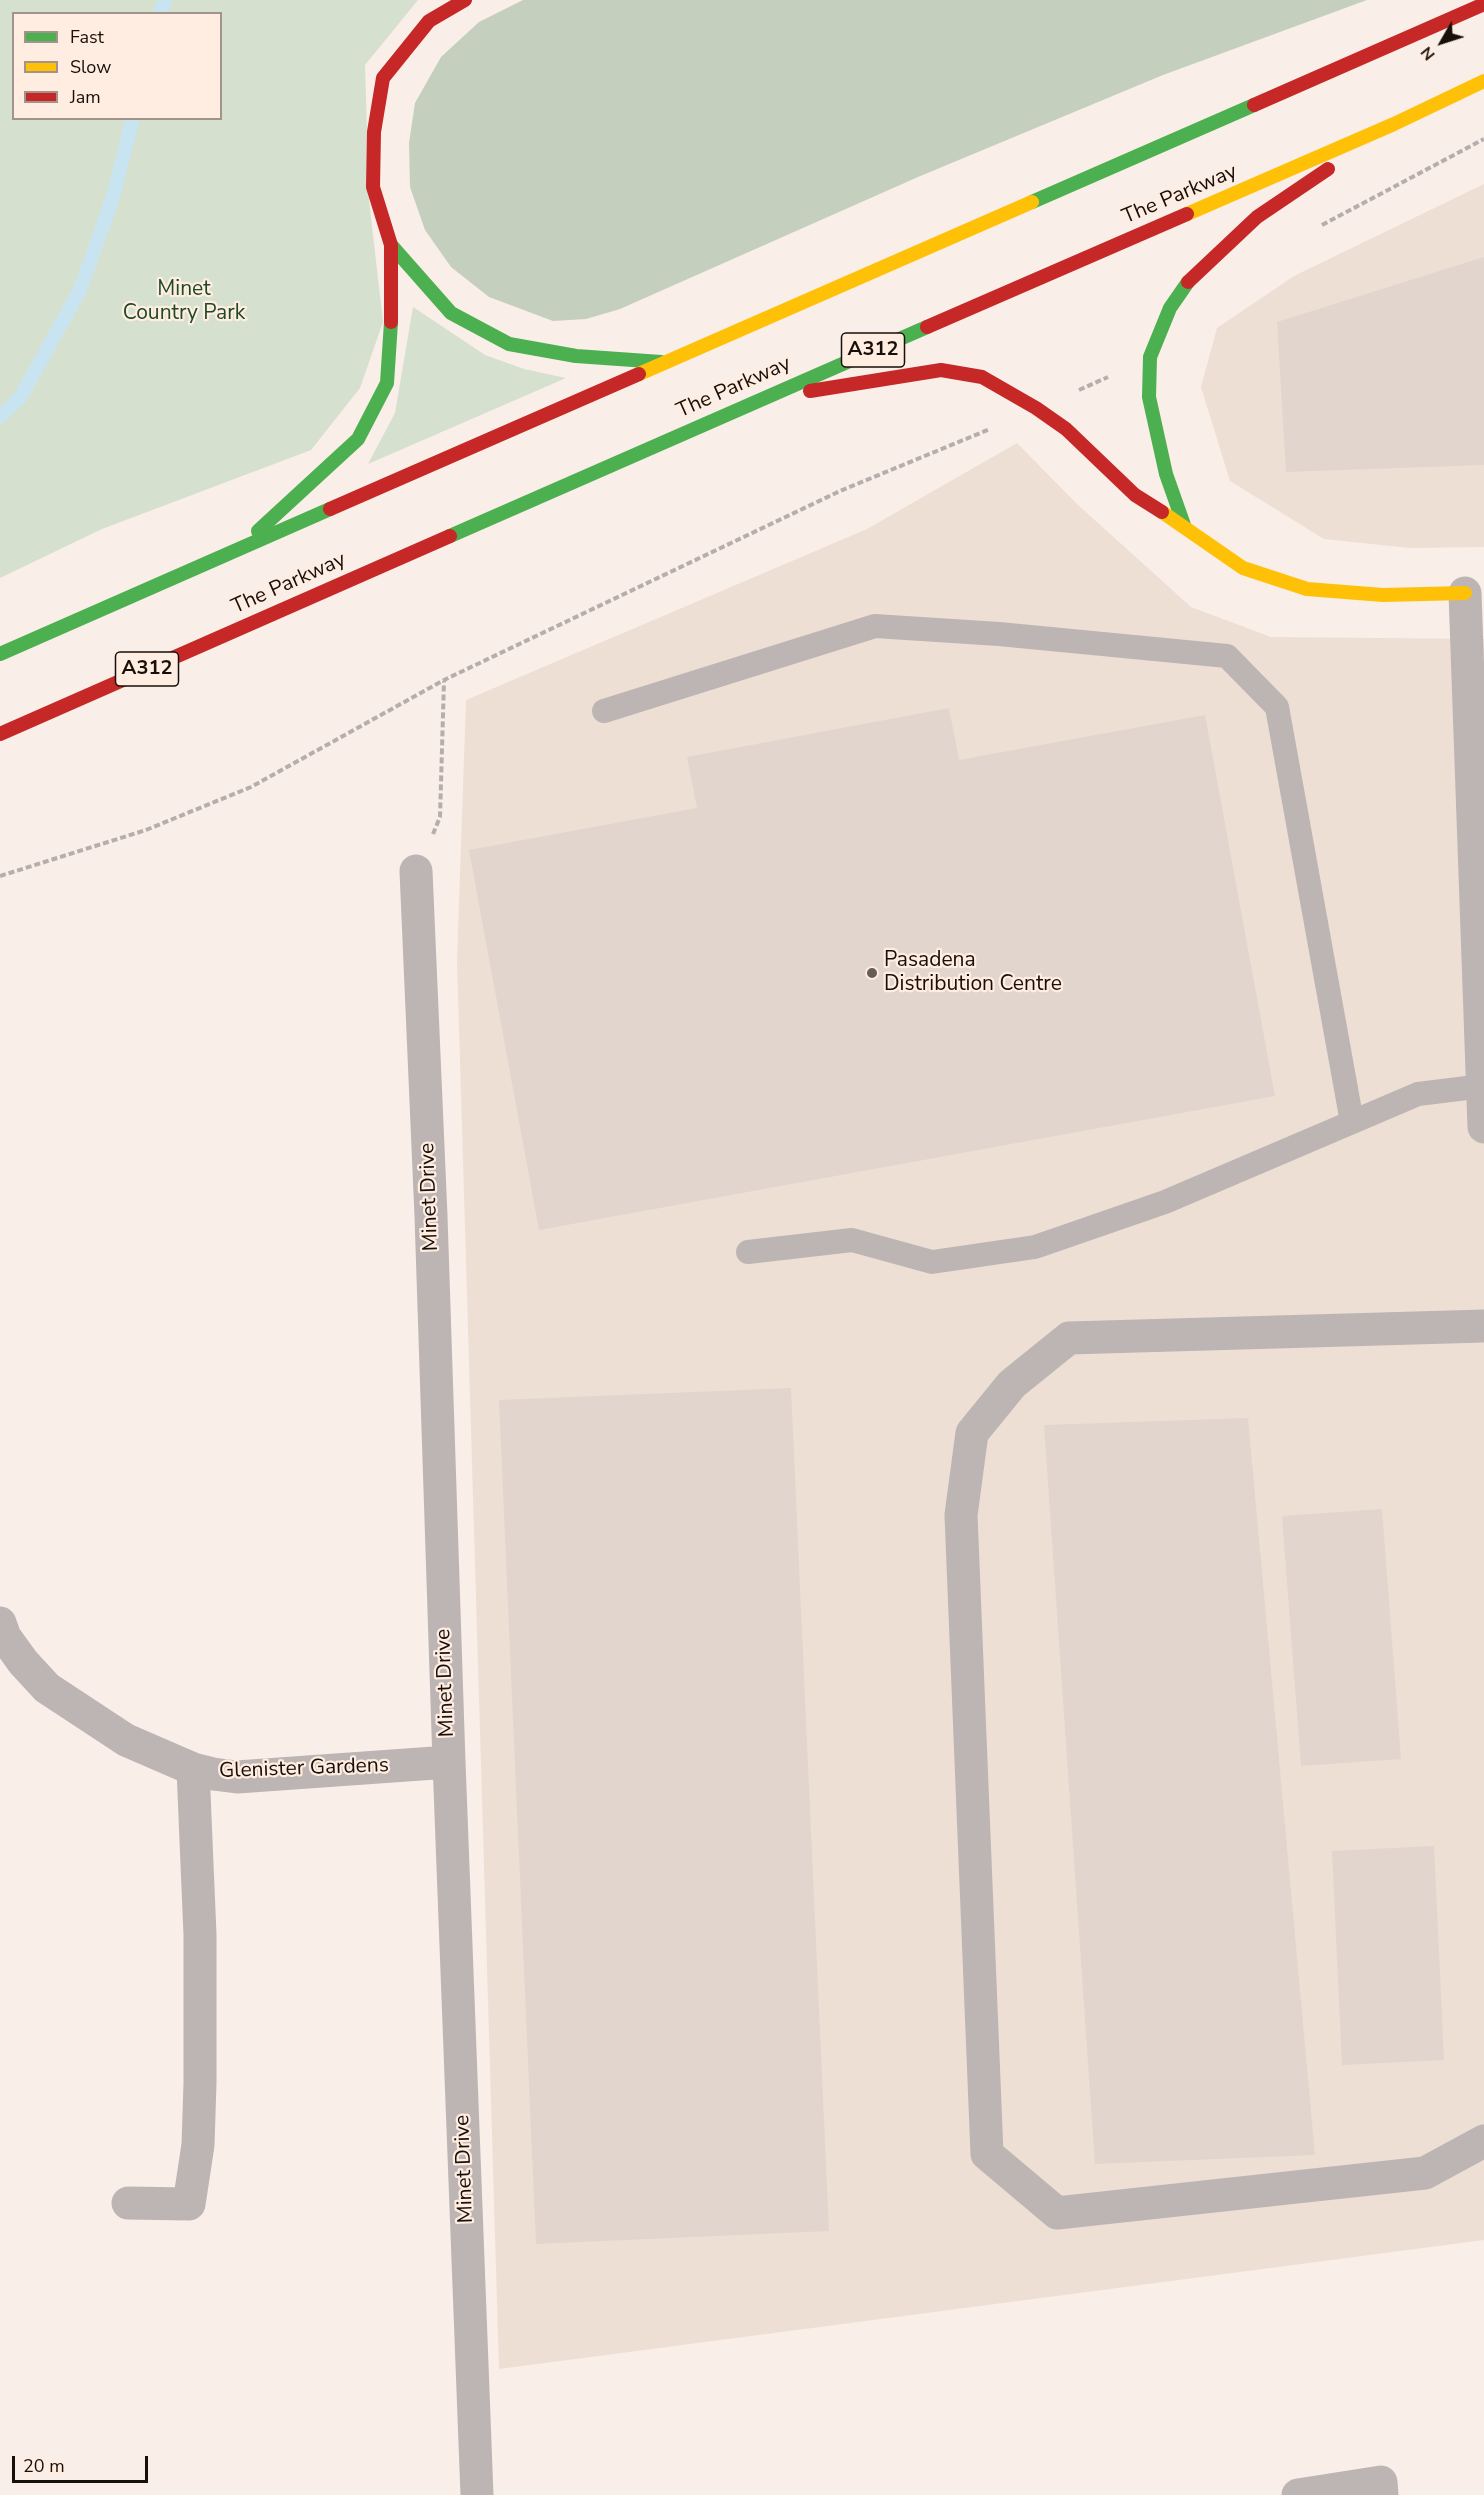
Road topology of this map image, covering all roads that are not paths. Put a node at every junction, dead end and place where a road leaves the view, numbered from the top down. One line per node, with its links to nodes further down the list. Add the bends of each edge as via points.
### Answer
1 (465, 0): 5 (highway, via 429,21 383,78 374,132 373,187)
2 (1484, 4): 6 (highway)
3 (1484, 81): 4 (highway, The Parkway / A312)
4 (1394, 124): 7 (highway, The Parkway / A312); 8 (highway, via 1257,217 1192,276 1170,308 1150,357 1149,397 1166,474)
5 (391, 245): 6 (highway, via 451,313 509,344 576,356); 9 (highway, via 387,383 358,439)
6 (665, 362): 9 (highway)
7 (764, 398): 8 (highway, via 941,370 982,377 1066,429 1135,495); 13 (highway, The Parkway / A312)
8 (1184, 525): 10 (highway, via 1243,568 1307,589 1383,595)
9 (238, 549): 11 (highway)
10 (1465, 592): 15 (street)
11 (0, 654)
12 (604, 711): 16 (lane, via 874,626 1227,656 1277,707)
13 (0, 734)
14 (416, 871): 21 (street, Minet Drive, via 432,1216)
15 (1483, 1086): 16 (lane, via 1418,1094); 17 (street)
16 (1352, 1122): 18 (lane, via 1165,1202 1035,1247 932,1262 852,1240)
17 (1484, 1127)
18 (748, 1252)
19 (1484, 1326): 23 (street, via 1069,1338 1012,1384 972,1433 961,1515 987,2154 1057,2213 1425,2174)
20 (0, 1623): 22 (street, Glenister Gardens, via 23,1662 47,1688 126,1740)
21 (448, 1762): 22 (street, Glenister Gardens, via 237,1777); 25 (street, Minet Drive)
22 (193, 1769): 24 (street, via 199,1924 198,2145 189,2204)
23 (1484, 2141)
24 (128, 2203)
25 (477, 2495)
26 (1298, 2495): 27 (street, via 1381,2482)
27 (1382, 2495)

